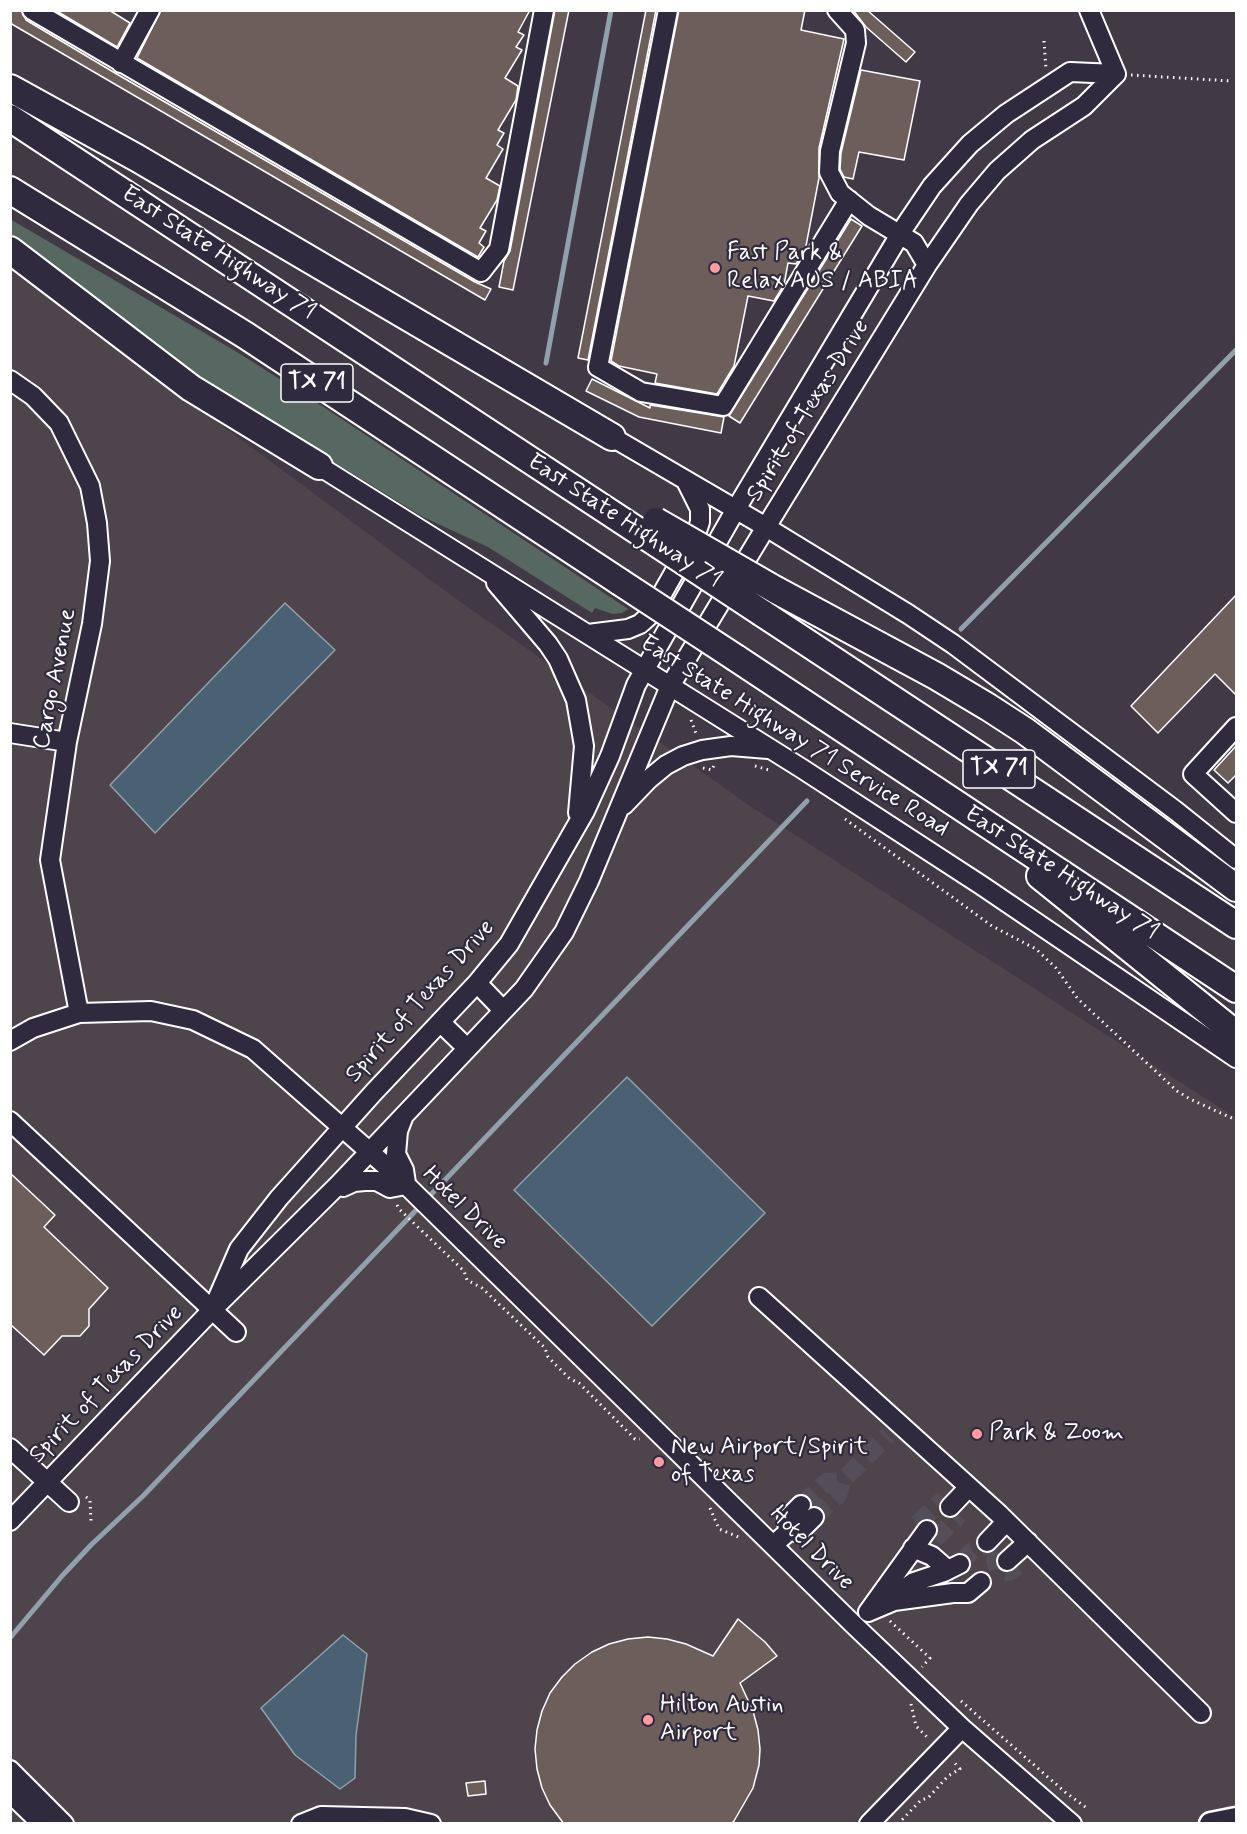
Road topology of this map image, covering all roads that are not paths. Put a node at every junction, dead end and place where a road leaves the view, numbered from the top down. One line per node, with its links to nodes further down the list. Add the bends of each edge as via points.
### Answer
1 (32, 10): 7 (street)
2 (150, 10): 7 (street)
3 (544, 10): 7 (street, via 499,249 481,272)
4 (668, 10): 12 (street, via 598,367 641,392 723,406)
5 (837, 10): 12 (street, via 855,30 855,43 830,151 829,172 840,193)
6 (1089, 10): 8 (street)
7 (121, 63)
8 (1116, 74): 13 (street, Spirit of Texas Drive, via 1070,72 1006,114 970,144 932,186); 15 (street, Spirit of Texas Drive, via 1084,106 1032,140 997,171)
9 (10, 88): 17 (highway, via 137,158)
10 (10, 118): 22 (highway, East State Highway 71 / TX 71, via 506,444 618,500)
11 (10, 190): 34 (highway, East State Highway 71 / TX 71, bridge, via 245,335)
12 (849, 200): 13 (street)
13 (900, 235): 15 (street, via 914,243); 20 (street, Spirit of Texas Drive)
14 (10, 250): 18 (highway, via 191,388)
15 (927, 265): 21 (street, Spirit of Texas Drive)
16 (10, 380): 29 (street, Cargo Avenue, via 33,396 59,423 90,486 98,523 100,561 92,624)
17 (612, 437): 19 (street)
18 (319, 466): 23 (street, East State Highway 71 Service Road)
19 (685, 479): 20 (street); 24 (street, via 700,509 700,522 650,615 628,629)
20 (736, 509): 21 (street); 25 (street, Spirit of Texas Drive)
21 (766, 526): 26 (street, Spirit of Texas Drive); 35 (street, via 953,644)
22 (652, 529): 36 (highway, bridge, via 776,590 997,713); 37 (highway, East State Highway 71 / TX 71, bridge, via 762,613)
23 (488, 572): 24 (street, East State Highway 71 Service Road); 33 (street, via 548,644 576,700 584,746)
24 (588, 634): 25 (street, East State Highway 71 Service Road)
25 (645, 670): 26 (street, East State Highway 71 Service Road); 33 (street, Spirit of Texas Drive, via 610,756)
26 (670, 686): 30 (street, East State Highway 71 Service Road); 32 (street, Spirit of Texas Drive)
27 (1236, 727): 31 (street, via 1193,774)
28 (10, 733): 29 (street)
29 (67, 742): 41 (street, Cargo Avenue, via 50,860)
30 (772, 749): 32 (street, via 730,746 684,756 649,779); 46 (street, East State Highway 71 Service Road)
31 (1236, 813)
32 (615, 816): 40 (street, Spirit of Texas Drive, via 564,933 524,989)
33 (576, 824): 38 (street, Spirit of Texas Drive, via 509,944)
34 (1014, 842): 39 (highway, East State Highway 71 / TX 71); 43 (highway, via 1039,875)
35 (1236, 859)
36 (1236, 888)
37 (1236, 926)
38 (477, 982): 40 (street); 42 (street, Spirit of Texas Drive)
39 (1230, 983)
40 (503, 1010): 45 (street, Spirit of Texas Drive)
41 (79, 1013): 44 (street, Hotel Drive, via 33,1028); 49 (street, Hotel Drive, via 151,1011 193,1020 253,1049)
42 (440, 1022): 45 (street); 49 (street, Spirit of Texas Drive)
43 (1236, 1034)
44 (10, 1041)
45 (467, 1048): 47 (street, Spirit of Texas Drive)
46 (1236, 1058)
47 (404, 1116): 50 (street, Spirit of Texas Drive); 52 (street, via 396,1155)
48 (10, 1121): 54 (street)
49 (341, 1128): 50 (street, Hotel Drive); 54 (street, Spirit of Texas Drive, via 240,1249)
50 (368, 1153): 51 (street, Spirit of Texas Drive); 52 (street, Hotel Drive)
51 (338, 1185): 52 (street, via 376,1181 390,1188); 54 (street, Spirit of Texas Drive)
52 (410, 1189): 65 (street, Hotel Drive)
53 (759, 1297): 58 (street, via 893,1430)
54 (213, 1309): 55 (street); 57 (street, Spirit of Texas Drive)
55 (236, 1332)
56 (10, 1448): 57 (street)
57 (47, 1483): 59 (street); 63 (street, Spirit of Texas Drive)
58 (967, 1490): 60 (street, via 951,1494); 62 (street)
59 (69, 1502)
60 (951, 1507)
61 (808, 1511): 65 (street, via 800,1531 788,1532)
62 (1003, 1518): 64 (street); 64 (street, via 999,1551)
63 (10, 1521)
64 (1028, 1542): 69 (street)
65 (773, 1545): 68 (street, Hotel Drive)
66 (981, 1582): 67 (street, via 968,1593 942,1594)
67 (882, 1610): 67 (street, via 914,1582 954,1567 932,1556 922,1537 900,1570); 68 (street)
68 (855, 1626): 70 (street, Hotel Drive)
69 (1201, 1713)
70 (962, 1728): 79 (street); 80 (street, Hotel Drive)
71 (11, 1772): 76 (street)
72 (10, 1794): 75 (street)
73 (1236, 1819): 81 (main road)
74 (405, 1821): 77 (street, via 321,1816); 78 (street)
75 (42, 1824)
76 (64, 1824)
77 (301, 1824)
78 (430, 1824)
79 (869, 1824)
80 (1072, 1824)
81 (1211, 1824)

